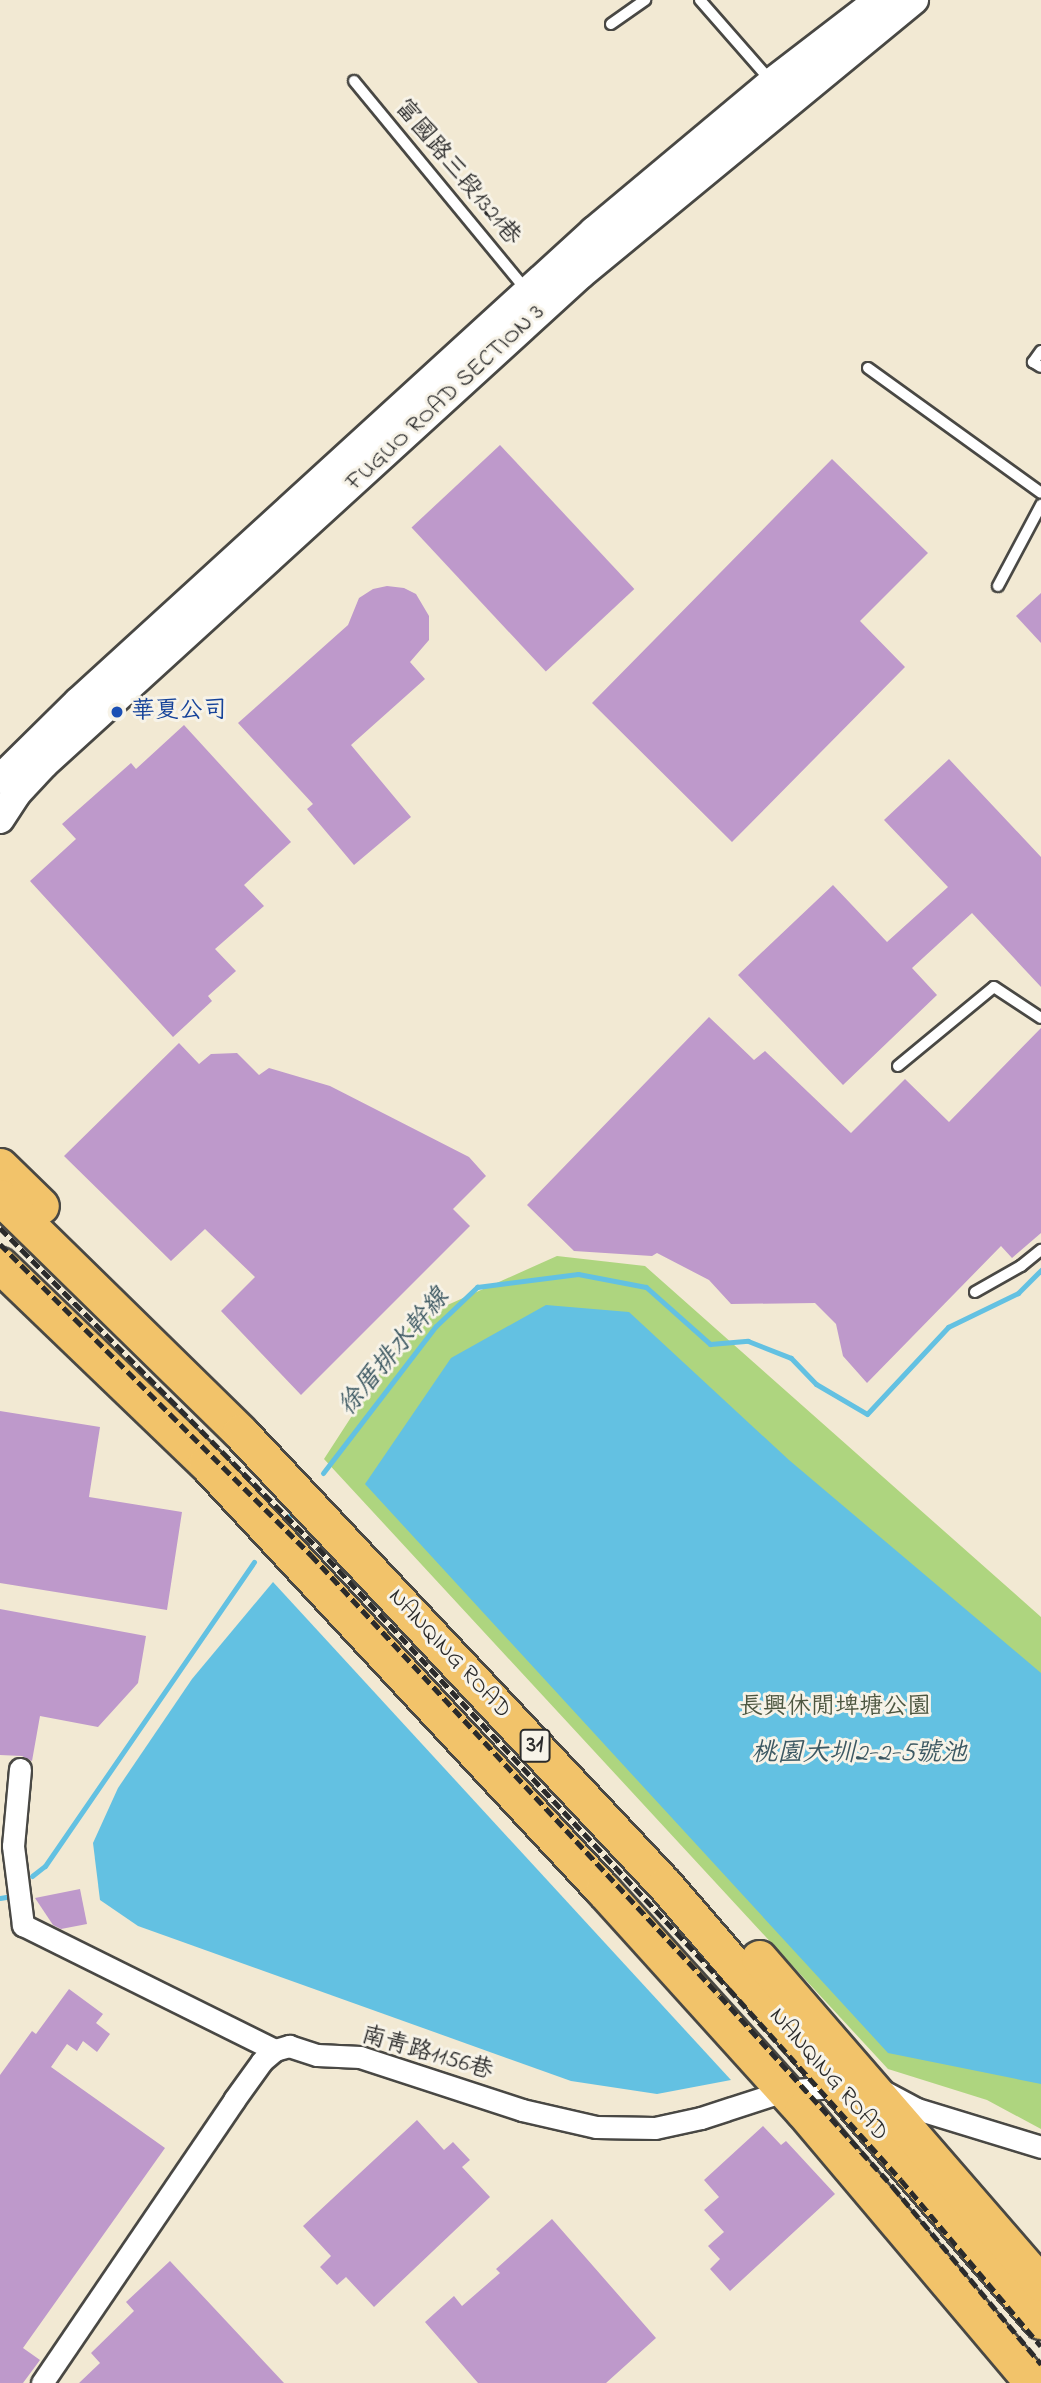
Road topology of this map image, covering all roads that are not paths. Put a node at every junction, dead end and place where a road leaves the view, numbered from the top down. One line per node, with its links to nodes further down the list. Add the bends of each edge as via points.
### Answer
1 (645, 0): 5 (lane)
2 (700, 0): 7 (lane)
3 (914, 0): 10 (street, FUGUO ROAD SECTION 3)
4 (869, 3): 7 (street, FUGUO ROAD SECTION 3)
5 (611, 24)
6 (354, 81): 8 (lane, 富國路三段1321巷)
7 (772, 82): 8 (street, FUGUO ROAD SECTION 3)
8 (528, 292): 10 (street, FUGUO ROAD SECTION 3)
9 (1041, 351): 11 (lane, via 1033,362)
10 (465, 363): 16 (street, FUGUO ROAD SECTION 3)
11 (1041, 367)
12 (869, 368): 13 (lane)
13 (1041, 493)
14 (1041, 505): 15 (lane)
15 (998, 586)
16 (168, 637): 17 (street, FUGUO ROAD SECTION 3); 18 (street, FUGUO ROAD SECTION 3, via 16,794)
17 (0, 779)
18 (0, 819)
19 (1041, 1018): 20 (lane, via 994,987)
20 (898, 1066)
21 (0, 1166): 29 (main road, 31, via 206,1364)
22 (0, 1197): 33 (main road, NANQING ROAD / 31, via 240,1432)
23 (1041, 1250): 25 (lane)
24 (0, 1265): 27 (main road, NANQING ROAD / 31)
25 (975, 1292)
26 (0, 1294): 28 (main road, 31)
27 (140, 1400): 28 (main road); 32 (main road, NANQING ROAD / 31, via 206,1463)
28 (189, 1479): 31 (main road, 31)
29 (576, 1757): 33 (main road); 36 (main road, 31)
30 (20, 1769): 34 (street, via 13,1846 23,1925)
31 (493, 1804): 32 (main road); 37 (main road, 31)
32 (553, 1836): 37 (main road, NANQING ROAD / 31)
33 (624, 1840): 35 (main road, NANQING ROAD / 31)
34 (275, 2050): 37 (street, 南青路1156巷, via 289,2046 317,2055 359,2057 522,2110 596,2127 654,2128); 41 (street, via 234,2100)
35 (838, 2086): 36 (street, 南青路1156巷); 37 (street, 南青路1156巷); 40 (main road, NANQING ROAD / 31)
36 (874, 2086): 38 (street, via 917,2109); 39 (main road, 31)
37 (773, 2094): 42 (main road, 31); 43 (main road, NANQING ROAD / 31)
38 (1041, 2147)
39 (1041, 2283)
40 (1041, 2321)
41 (41, 2383)
42 (1004, 2383)
43 (1033, 2383)

